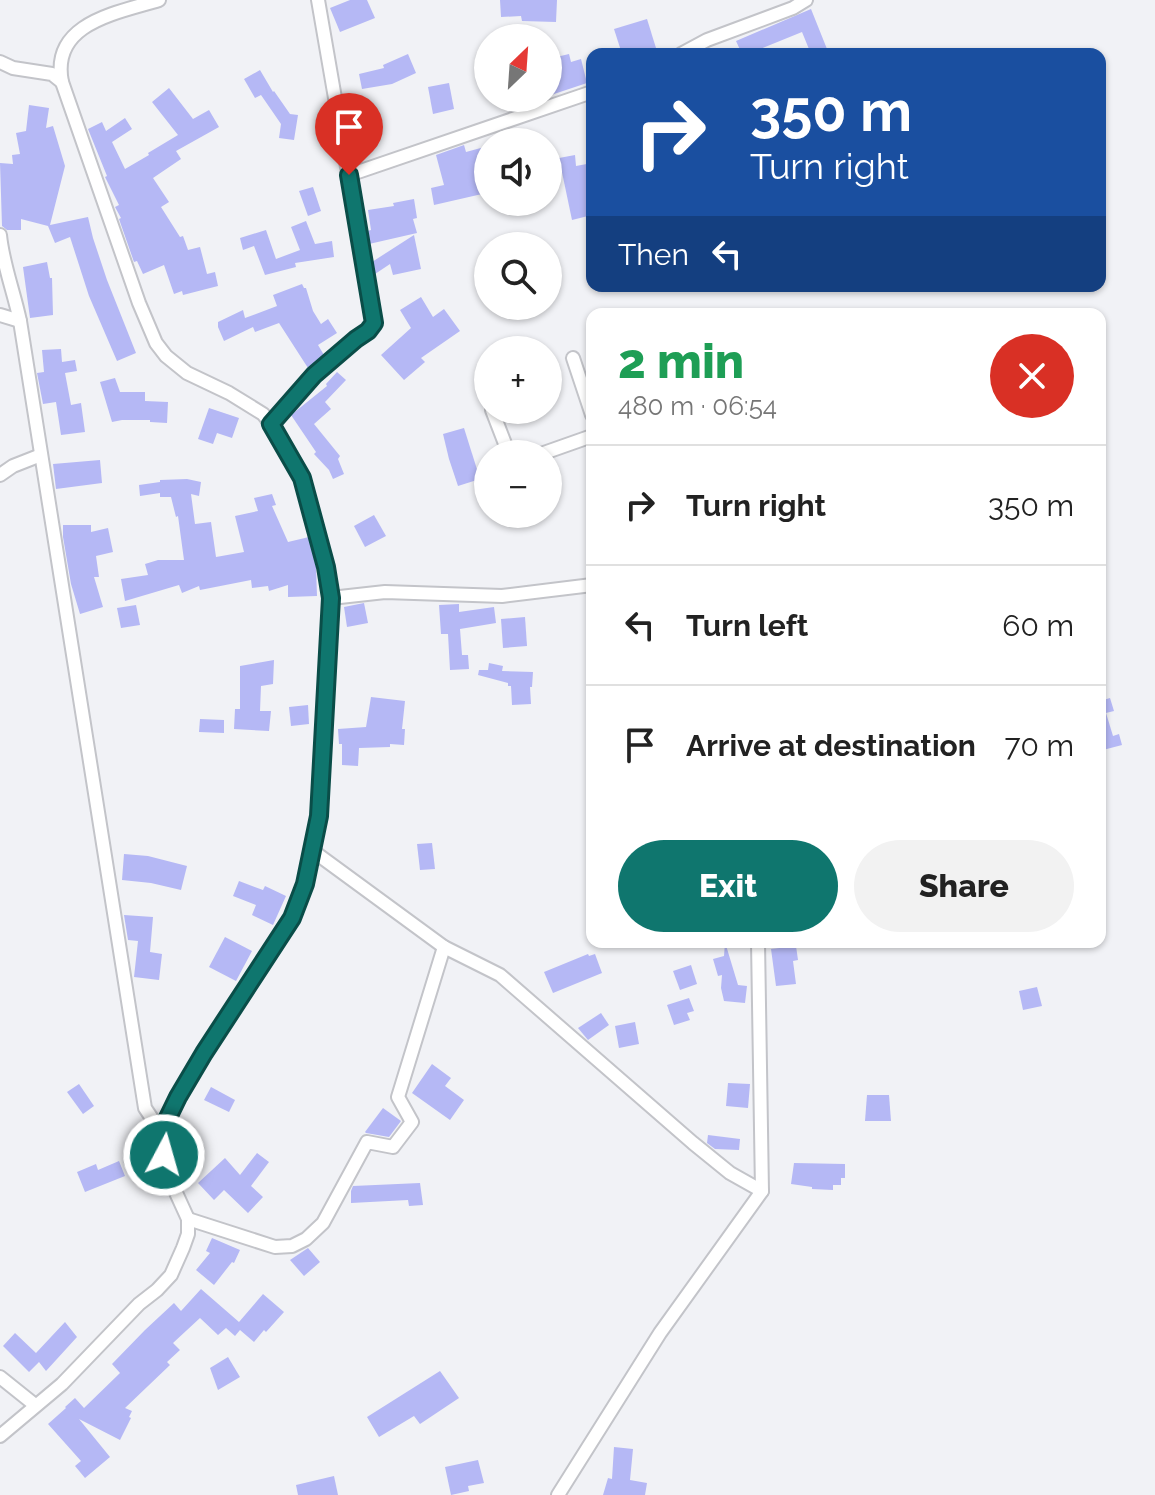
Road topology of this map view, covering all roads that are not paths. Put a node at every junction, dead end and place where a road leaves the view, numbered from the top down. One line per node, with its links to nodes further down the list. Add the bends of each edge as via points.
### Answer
1 (159, 0): 6 (street, via 84,27 61,56)
2 (318, 0): 8 (street)
3 (806, 0): 4 (street)
4 (692, 48)
5 (0, 63): 6 (street, via 52,74)
6 (62, 82): 14 (street, via 156,343 187,373 229,393)
7 (586, 94): 8 (street)
8 (349, 175): 14 (street, via 374,323 314,375)
9 (0, 235): 11 (street)
10 (0, 315): 11 (street)
11 (20, 321): 17 (street)
12 (573, 358): 13 (street)
13 (586, 397)
14 (271, 424): 20 (street, via 302,478)
15 (586, 438): 16 (street)
16 (562, 447)
17 (41, 455): 18 (street); 24 (street, via 145,1108)
18 (0, 475)
19 (586, 586): 20 (street, via 502,596 385,592)
20 (331, 598): 21 (street, via 322,781)
21 (313, 851): 22 (street); 24 (street, via 292,918 196,1066)
22 (444, 947): 25 (street, via 500,975 693,1143); 26 (street, via 398,1097 412,1122 393,1147 367,1142 323,1223 292,1246 275,1247)
23 (758, 948): 25 (street)
24 (161, 1132): 26 (street, via 167,1173)
25 (762, 1191): 30 (street, via 660,1333)
26 (188, 1219): 28 (street, via 188,1234 171,1275)
27 (0, 1377): 28 (street)
28 (35, 1405): 29 (street)
29 (0, 1436)
30 (558, 1495)

